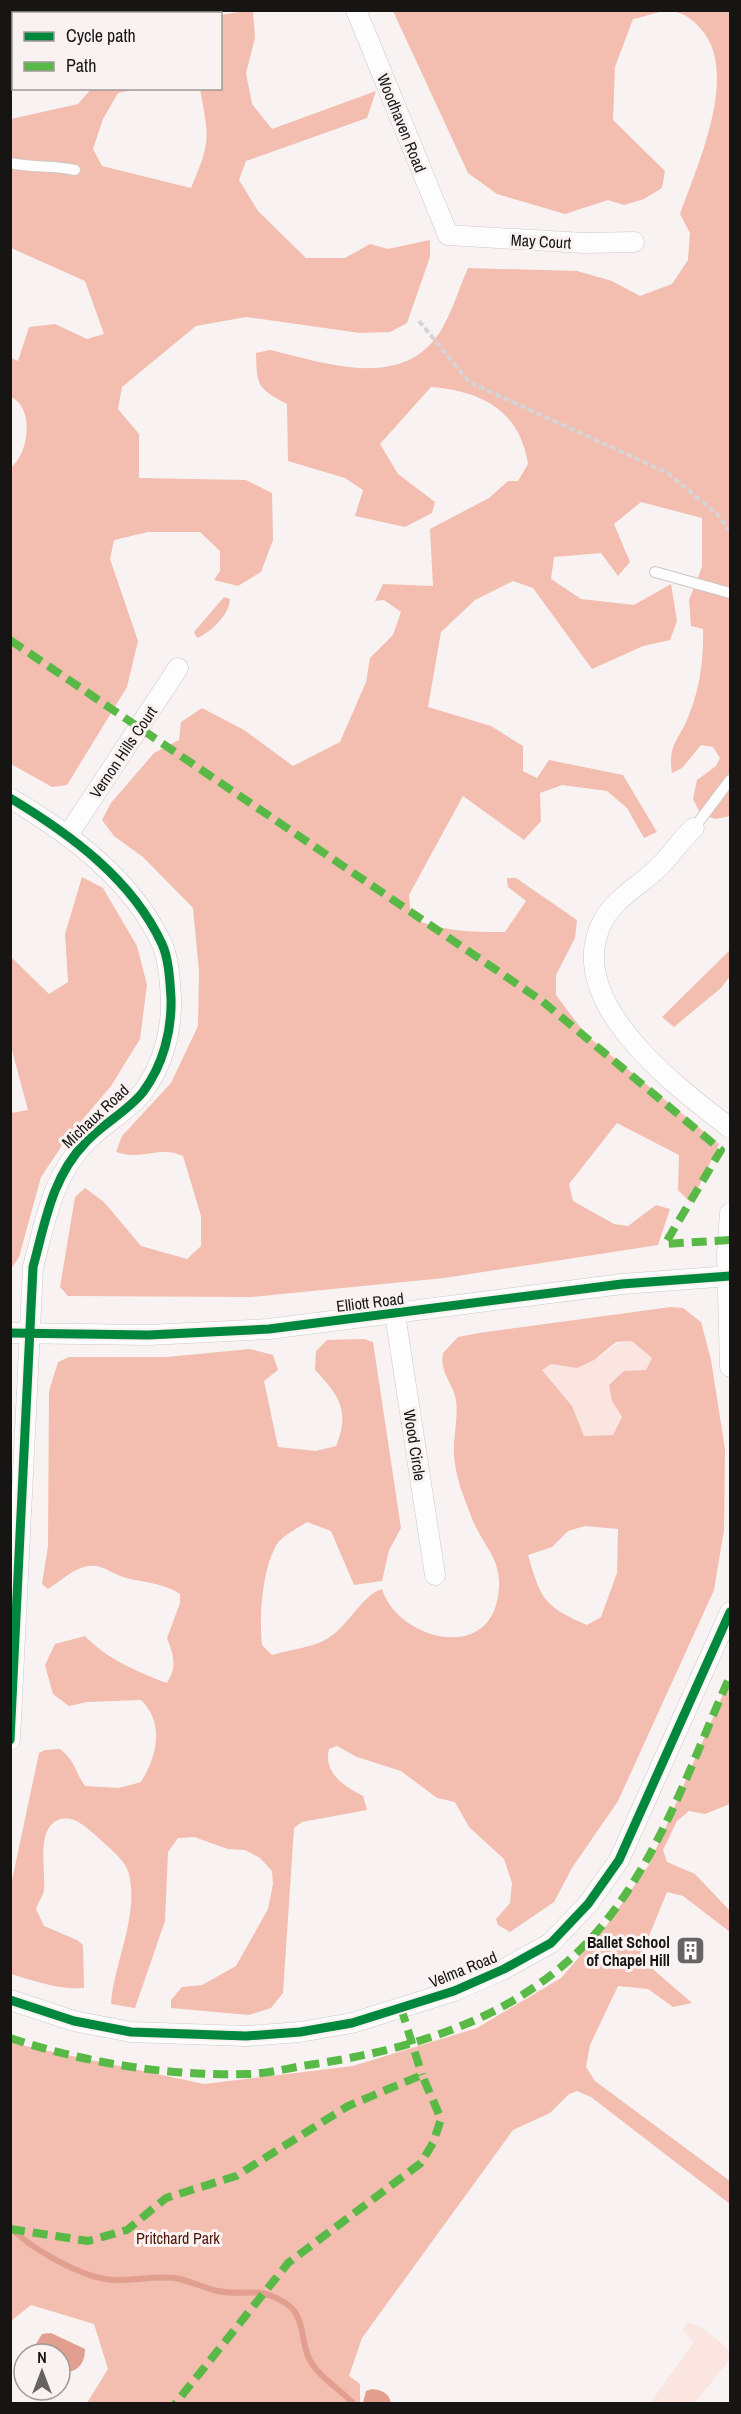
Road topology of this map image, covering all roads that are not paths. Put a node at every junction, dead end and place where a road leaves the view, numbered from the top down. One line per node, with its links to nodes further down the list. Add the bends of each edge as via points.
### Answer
1 (356, 10): 4 (street, Woodhaven Road)
2 (10, 163): 3 (lane)
3 (75, 170)
4 (447, 235): 5 (street, May Court)
5 (634, 242)
6 (655, 572): 7 (lane)
7 (730, 593)
8 (178, 668): 12 (street, Vernon Hills Court)
9 (730, 780): 11 (lane)
10 (10, 798): 12 (street, Michaux Road)
11 (694, 828): 13 (street, via 610,910 596,941 593,966 608,1009 636,1045)
12 (68, 835): 17 (street, Michaux Road, via 109,871 163,946 172,1023 160,1059 142,1092 86,1142 63,1169 33,1267)
13 (730, 1128)
14 (730, 1213): 15 (street)
15 (729, 1275): 16 (street, Elliott Road, via 622,1284); 18 (street)
16 (395, 1314): 17 (street, Elliott Road, via 269,1329 181,1334); 19 (street, Wood Circle)
17 (20, 1334): 21 (street, Michaux Road)
18 (730, 1367)
19 (435, 1575)
20 (730, 1612): 22 (street, Velma Road, via 619,1860 588,1904 550,1943 504,1970 453,1991 352,2023 257,2035 131,2032)
21 (10, 1740)
22 (10, 2000)

